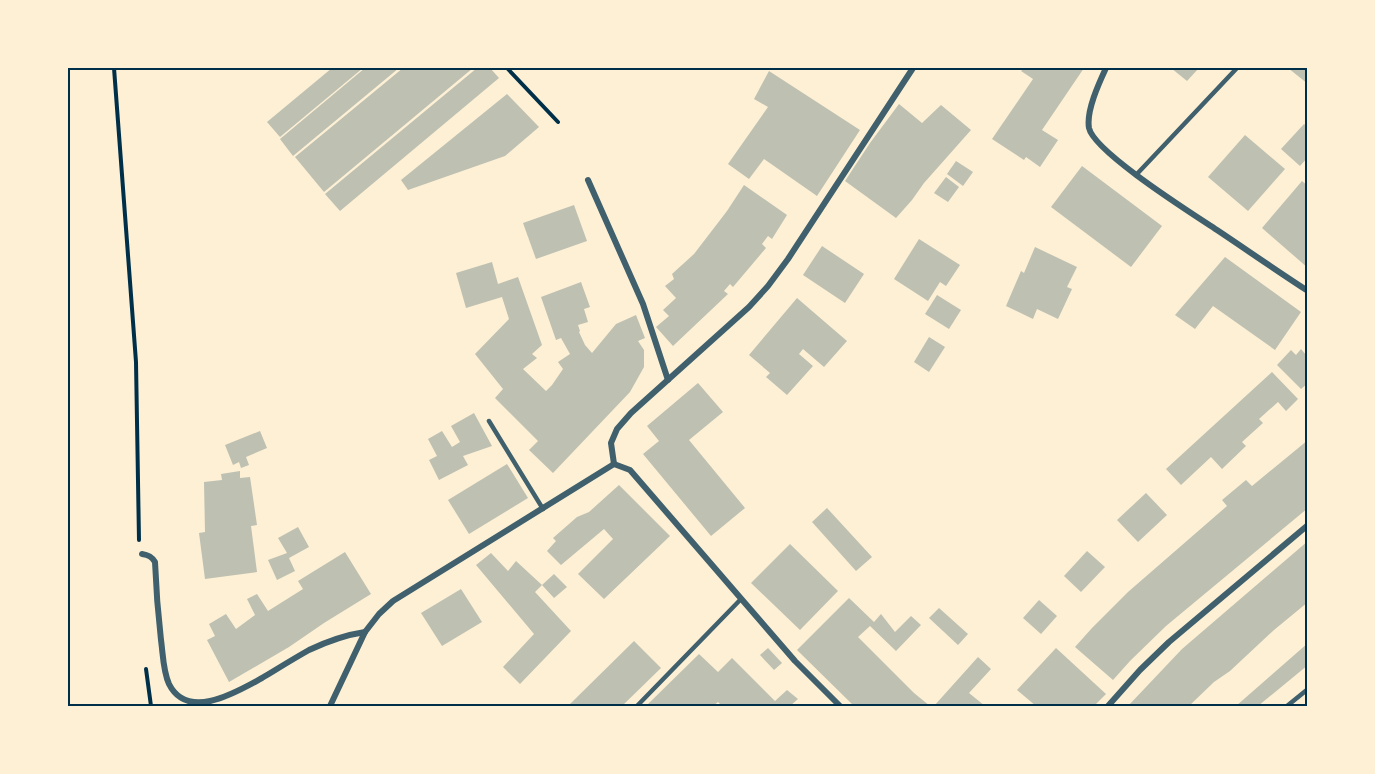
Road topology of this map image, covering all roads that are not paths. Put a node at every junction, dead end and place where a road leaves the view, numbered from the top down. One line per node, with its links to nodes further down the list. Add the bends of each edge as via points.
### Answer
1 (913, 68): 7 (street, via 768,286)
2 (1106, 68): 4 (street, via 1089,115 1089,129 1101,146)
3 (1237, 68): 4 (lane)
4 (1136, 175): 6 (street)
5 (588, 180): 7 (street, via 643,304)
6 (1308, 291)
7 (668, 380): 9 (street, via 617,429 611,443)
8 (489, 422): 10 (lane)
9 (614, 464): 10 (street); 13 (street, via 630,470)
10 (543, 509): 14 (street, via 393,601)
11 (1308, 525): 19 (street, via 1169,642)
12 (142, 554): 14 (street, via 154,562 169,683 174,692 193,702 233,694 329,640)
13 (741, 599): 17 (lane); 18 (street, via 795,662)
14 (365, 632): 16 (street)
15 (1308, 689): 20 (lane)
16 (330, 706)
17 (637, 706)
18 (840, 706)
19 (1108, 706)
20 (1287, 706)

